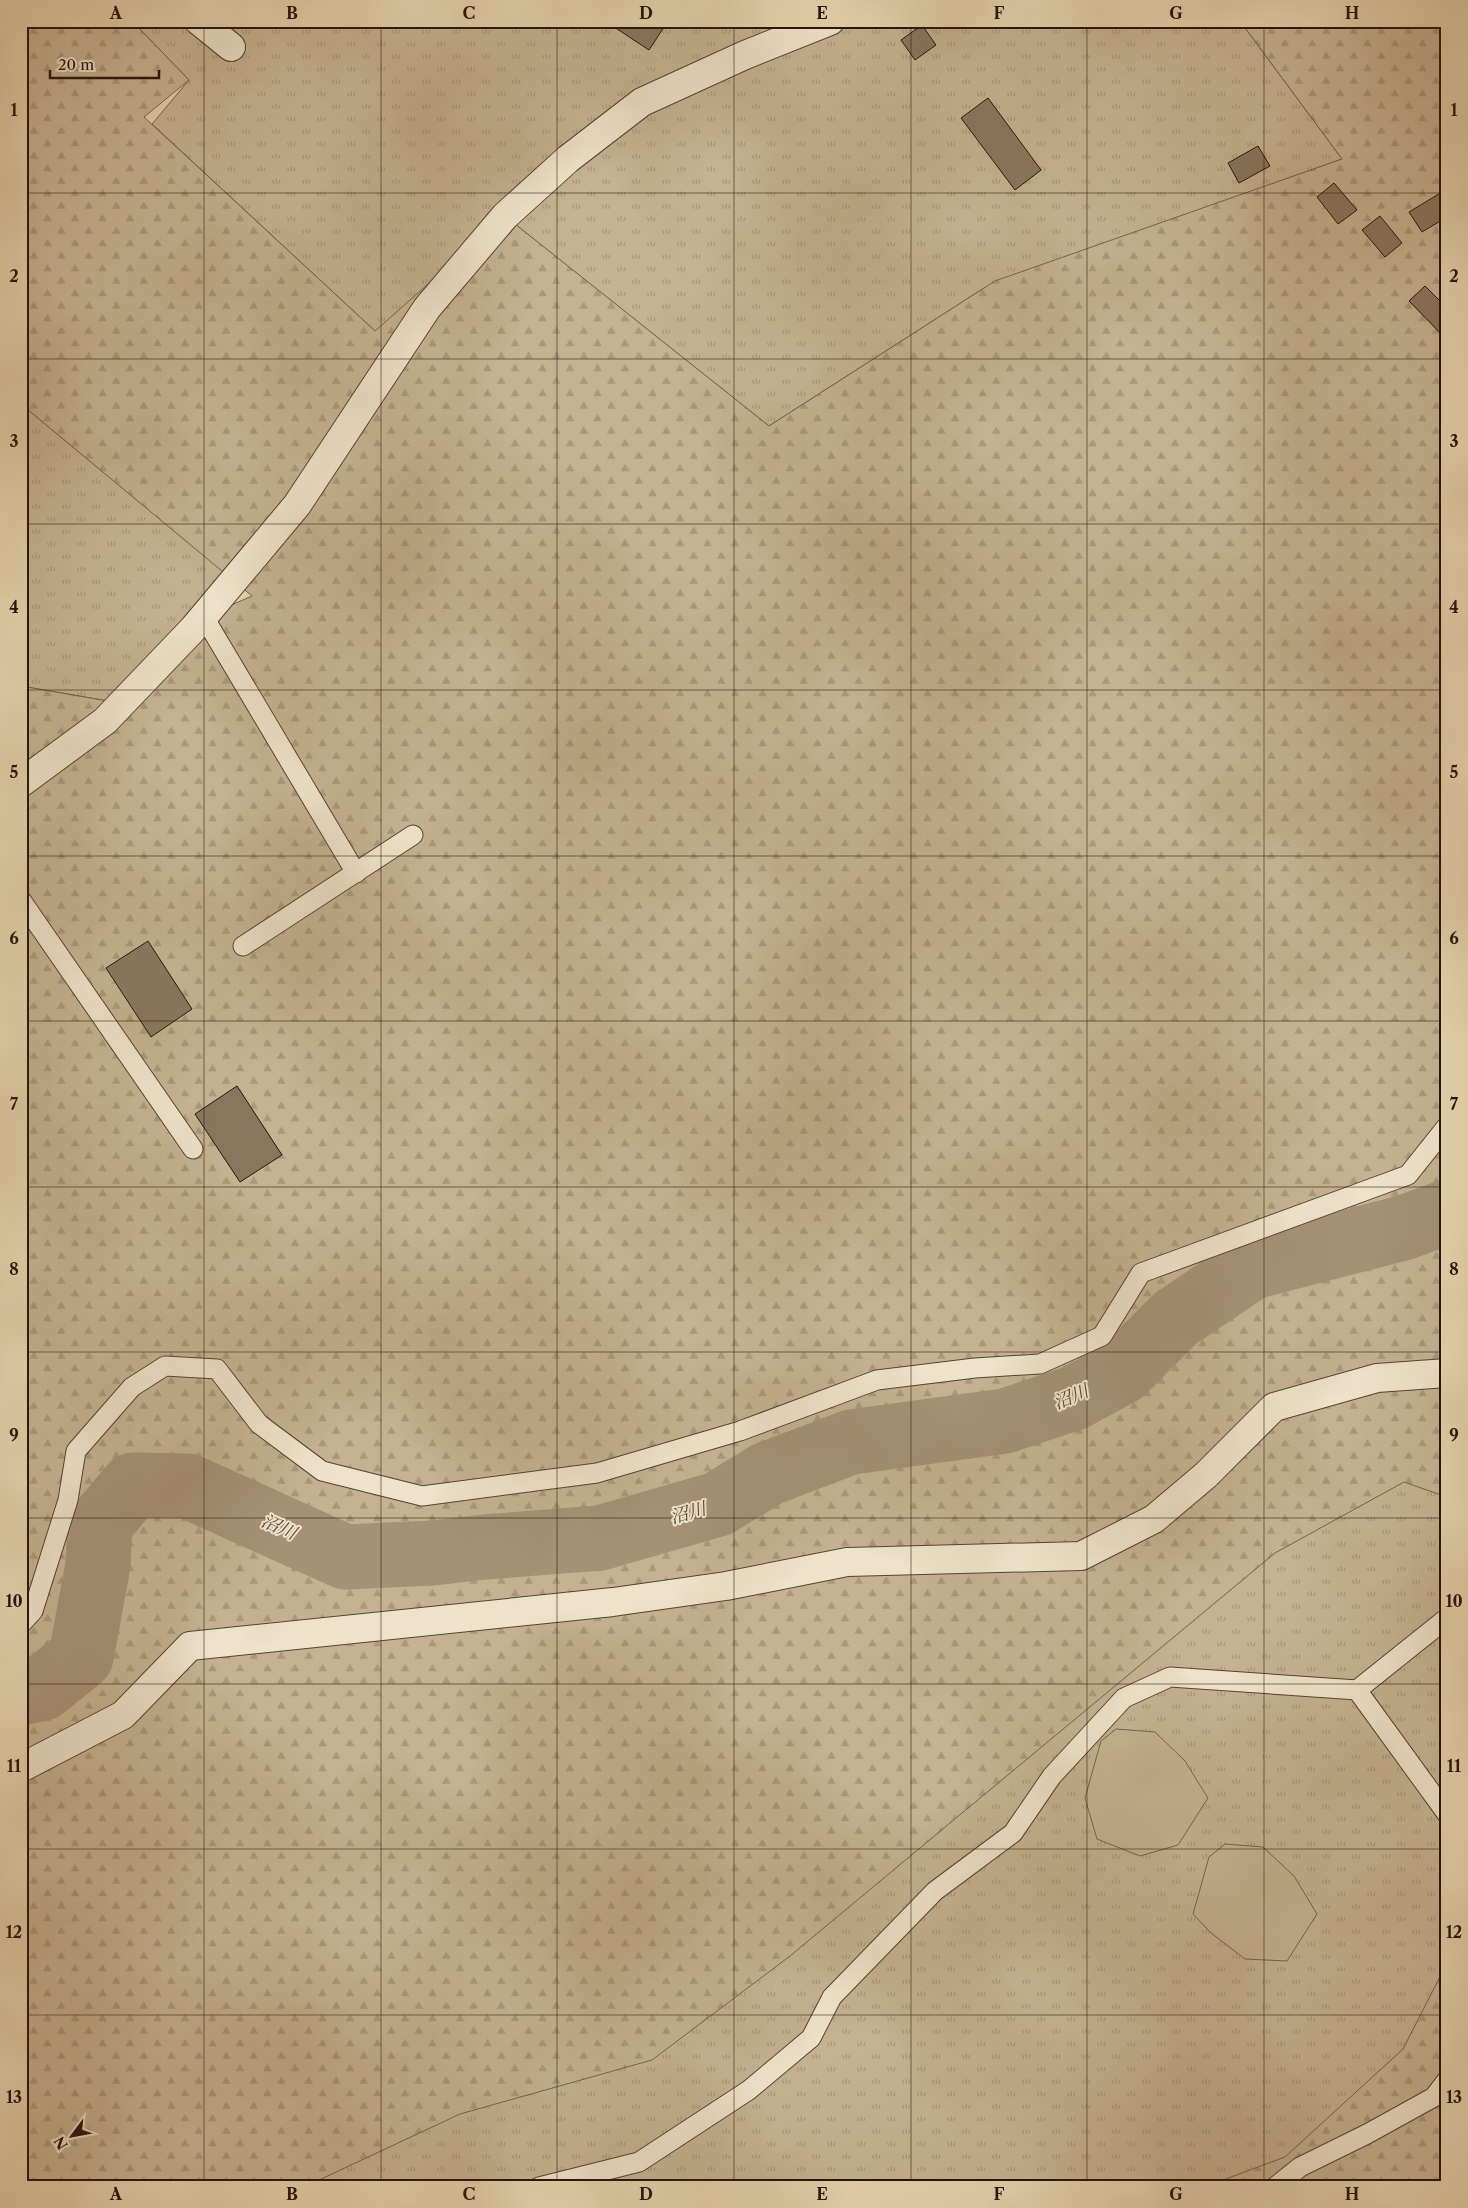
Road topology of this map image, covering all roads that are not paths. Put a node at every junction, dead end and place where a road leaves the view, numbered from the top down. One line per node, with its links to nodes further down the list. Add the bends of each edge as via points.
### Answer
1 (199, 21): 3 (street)
2 (830, 21): 4 (street, via 746,54 642,102 568,159 504,216 427,308 297,505)
3 (231, 47)
4 (204, 617): 5 (street, via 105,721); 7 (lane)
5 (21, 783)
6 (413, 835): 7 (lane)
7 (356, 873): 9 (lane)
8 (21, 900): 11 (lane)
9 (243, 946)
10 (1447, 1126): 14 (lane, via 1408,1175 1141,1273 1102,1336 1040,1364 877,1380 740,1431 597,1472 422,1496 322,1471 259,1424 217,1370 165,1366 132,1387 76,1451 68,1500 33,1611)
11 (193, 1148)
12 (1447, 1373): 16 (street, via 1376,1378 1274,1407 1206,1475 1154,1519 1081,1556 847,1562 726,1586 613,1602 190,1646 123,1715)
13 (1447, 1618): 15 (lane)
14 (21, 1624)
15 (1357, 1690): 17 (lane); 19 (lane, via 1170,1677 1124,1698 1052,1776 1013,1834 935,1891 832,1997 811,2038 749,2090 639,2162)
16 (21, 1768)
17 (1447, 1814)
18 (1447, 2080): 20 (lane, via 1434,2097 1300,2167)
19 (539, 2187)
20 (1275, 2187)

